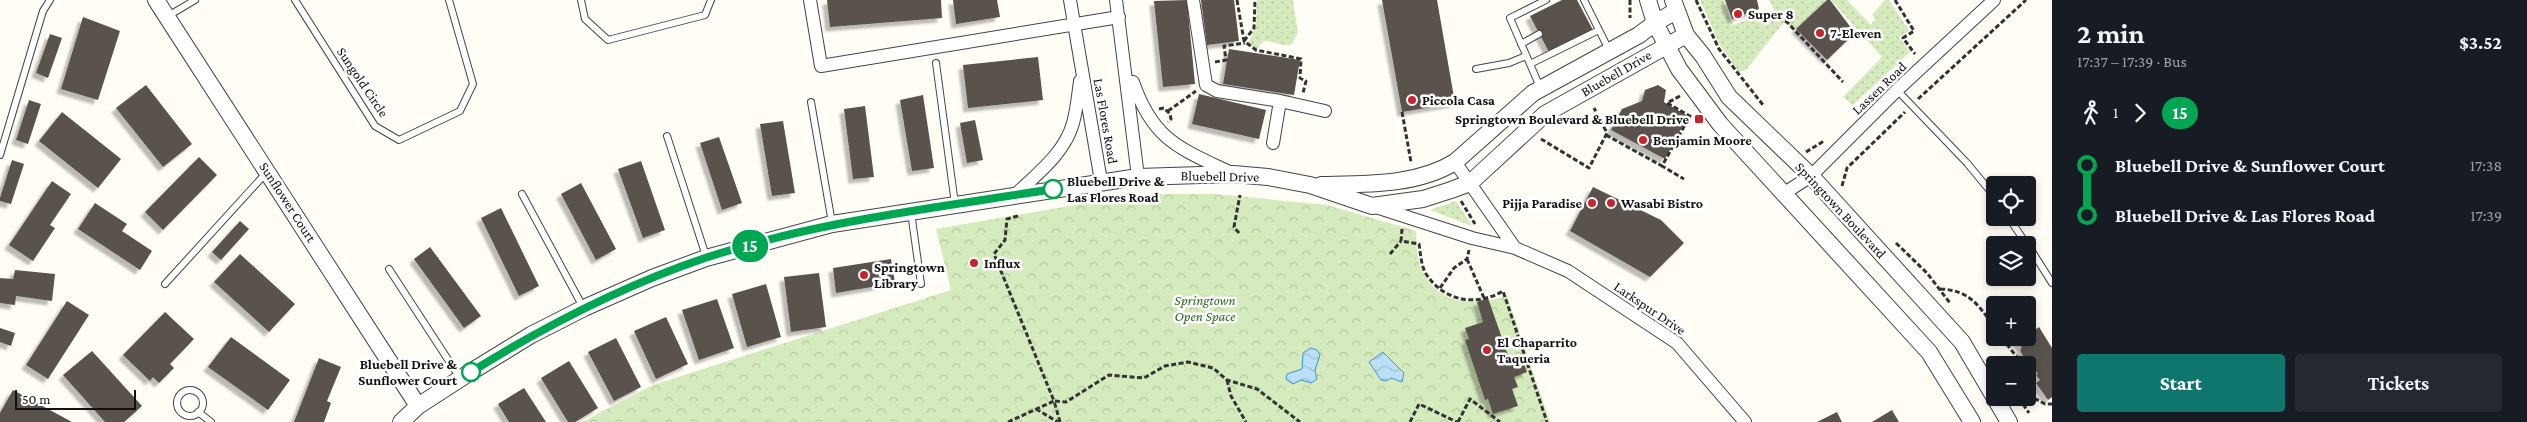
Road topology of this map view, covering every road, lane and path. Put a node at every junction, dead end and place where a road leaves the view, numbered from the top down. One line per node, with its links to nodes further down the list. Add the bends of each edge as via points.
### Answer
1 (50, 0): 65 (lane, via 43,11)
2 (156, 0): 24 (street, Sunflower Court)
3 (195, 0): 24 (lane)
4 (295, 0): 5 (lane, Sungold Circle, via 375,126 399,140 460,111 473,84)
5 (449, 0)
6 (581, 0): 7 (lane, via 585,18 608,40 704,15)
7 (711, 0)
8 (810, 0): 28 (street, via 821,66)
9 (1070, 0): 28 (street, Las Flores Road)
10 (1116, 0): 25 (street, Las Flores Road)
11 (1193, 0): 46 (street)
12 (1237, 0): 32 (path)
13 (1255, 0): 32 (path, via 1254,28)
14 (1546, 0): 33 (lane, via 1510,18)
15 (1584, 0): 29 (lane, via 1586,10)
16 (1630, 0): 26 (path)
17 (1648, 0): 27 (street)
18 (1696, 0): 58 (path, via 1719,48)
19 (1895, 0): 37 (path, via 1914,32 1903,38)
20 (1994, 0): 48 (street, Lassen Road)
21 (2026, 0): 53 (path)
22 (1675, 6): 27 (street, Bluebell Drive); 31 (street, Springtown Boulevard)
23 (1764, 13): 45 (path, via 1786,22)
24 (168, 16): 69 (street, Sunflower Court)
25 (1119, 17): 28 (street); 41 (street, Las Flores Road)
26 (1630, 18)
27 (1655, 23): 34 (street); 36 (street, Bluebell Drive)
28 (1074, 24): 43 (street, Las Flores Road)
29 (1599, 30): 36 (lane); 42 (lane)
30 (1539, 34): 33 (lane)
31 (1686, 35): 34 (street, Bluebell Drive); 71 (street, Springtown Boulevard, via 1729,97)
32 (1244, 42): 46 (path, via 1224,46 1226,60 1213,62 1216,76); 49 (path, via 1256,50 1301,59 1300,78 1306,80)
33 (1521, 44): 38 (lane)
34 (1666, 45): 75 (street, Bluebell Drive, via 1545,114); 80 (street, via 1679,69 1720,124)
35 (1921, 48): 37 (path)
36 (1610, 51): 47 (street, Bluebell Drive)
37 (1916, 54): 39 (path)
38 (1526, 56): 42 (lane); 44 (lane, via 1509,64)
39 (1910, 59)
40 (936, 63): 84 (lane)
41 (1126, 63): 70 (street, Las Flores Road, via 1137,94 1159,132 1177,147); 72 (street, Las Flores Road)
42 (1530, 64): 47 (lane)
43 (1082, 66): 74 (street, Las Flores Road); 81 (street, Las Flores Road, via 1073,124 1066,140 1050,162)
44 (1476, 69)
45 (1843, 82)
46 (1206, 85): 51 (street, via 1217,91); 55 (path)
47 (1540, 89): 67 (street, Bluebell Drive)
48 (1897, 90): 53 (lane); 71 (street, Lassen Road)
49 (1303, 94)
50 (1680, 96): 68 (path, via 1666,102 1690,116)
51 (1280, 101): 56 (street); 63 (street)
52 (811, 102): 89 (lane)
53 (1912, 106): 77 (lane); 78 (path, via 1847,168 1842,180)
54 (1594, 108): 59 (path)
55 (1168, 111)
56 (1325, 111)
57 (1402, 112): 66 (path)
58 (1768, 112)
59 (1606, 135): 61 (path, via 1589,168); 68 (path)
60 (667, 136): 97 (lane)
61 (1541, 139)
62 (1827, 139): 64 (path, via 1807,152)
63 (1273, 143)
64 (1800, 147)
65 (0, 155)
66 (1411, 162)
67 (1455, 162): 75 (street); 76 (street, Bluebell Drive, via 1440,171 1384,183)
68 (1662, 166): 73 (path)
69 (268, 171): 102 (lane); 117 (street, Sunflower Court)
70 (1232, 174): 72 (street, Bluebell Drive); 76 (street, Bluebell Drive)
71 (1811, 176): 80 (street, Lassen Road); 134 (street, Springtown Boulevard, via 1962,342)
72 (1138, 177): 74 (street, Bluebell Drive)
73 (1684, 179)
74 (1101, 181): 81 (street, Bluebell Drive)
75 (1470, 183): 85 (street, Bluebell Drive, via 1423,199); 95 (street)
76 (1310, 185): 85 (street, Bluebell Drive)
77 (1986, 186)
78 (1844, 190)
79 (522, 194): 108 (lane)
80 (1783, 194): 133 (street, via 1929,352)
81 (1015, 195): 84 (street, Bluebell Drive)
82 (1240, 195): 91 (path, via 1234,227)
83 (1455, 199): 90 (path, via 1459,197 1476,226)
84 (955, 204): 86 (street, Bluebell Drive)
85 (1372, 206): 95 (street, Larkspur Drive, via 1472,238)
86 (911, 210): 89 (street, Bluebell Drive); 103 (lane)
87 (1018, 216): 115 (path, via 1007,218 1005,240 994,254)
88 (1402, 223): 92 (path)
89 (832, 224): 97 (street, Bluebell Drive)
90 (1474, 230)
91 (1239, 233)
92 (1400, 241): 96 (path); 104 (path, via 1419,244 1428,278)
93 (1894, 241): 105 (path)
94 (1470, 247): 98 (path)
95 (1515, 248): 132 (street, Larkspur Drive, via 1568,271 1677,343)
96 (1390, 254)
97 (706, 258): 108 (street, Bluebell Drive)
98 (1467, 259): 104 (path, via 1454,268); 106 (path)
99 (2036, 259): 101 (lane)
100 (389, 269): 112 (lane)
101 (2052, 283)
102 (165, 284)
103 (921, 284)
104 (1440, 288): 106 (path, via 1452,297)
105 (1939, 289): 107 (path); 109 (path, via 1955,289 1976,302)
106 (1484, 298): 131 (path, via 1503,291)
107 (1952, 305)
108 (584, 308): 112 (street, Bluebell Drive, via 531,335)
109 (1986, 316)
110 (2009, 346): 111 (path)
111 (2017, 356)
112 (461, 379): 117 (street, Bluebell Drive)
113 (1227, 380): 115 (path, via 1213,368 1188,362 1165,366 1144,378 1109,375 1066,402); 126 (path, via 1231,396); 127 (path, via 1257,389)
114 (2036, 399): 116 (path)
115 (1054, 401): 119 (path); 125 (path)
116 (2052, 404)
117 (418, 406): 123 (street, Bluebell Drive)
118 (2024, 406): 121 (path)
119 (1036, 409): 124 (path); 125 (path)
120 (198, 412): 120 (lane, via 203,402 200,395 193,390 179,396 177,404 180,411 187,416); 122 (lane)
121 (2029, 413)
122 (211, 422)
123 (401, 422)
124 (1008, 422)
125 (1059, 422)
126 (1246, 422)
127 (1300, 422)
128 (1410, 422): 129 (path, via 1419,404)
129 (1458, 422): 130 (path, via 1470,400)
130 (1500, 422)
131 (1547, 422)
132 (1744, 422)
133 (1972, 422)
134 (2009, 422)

